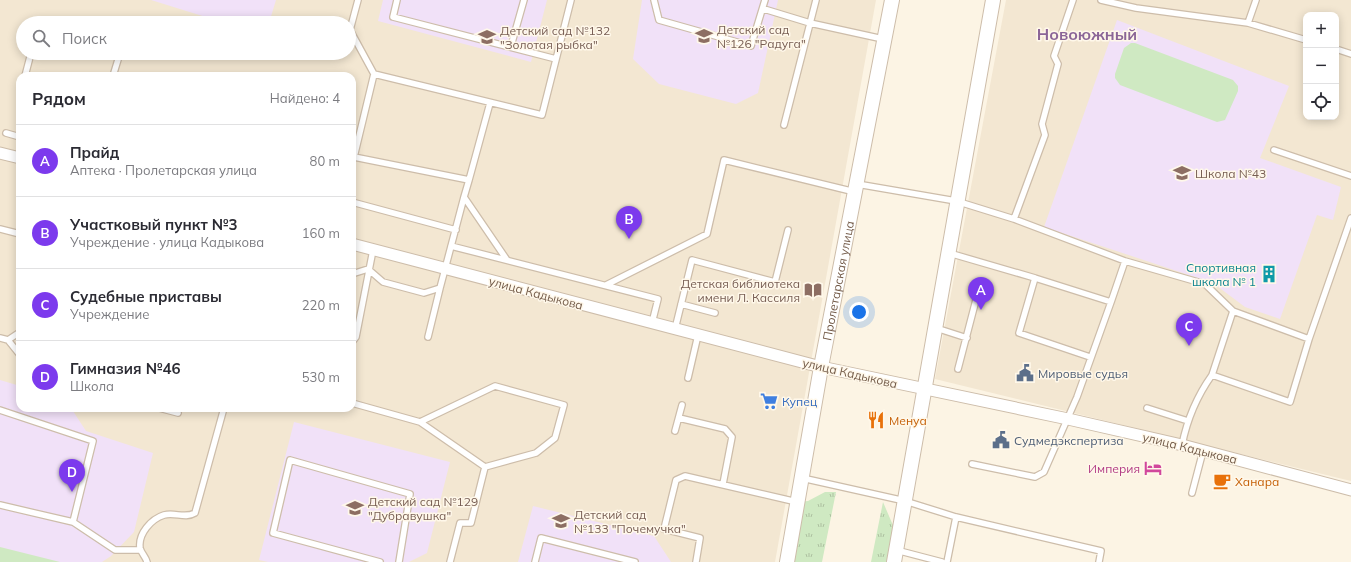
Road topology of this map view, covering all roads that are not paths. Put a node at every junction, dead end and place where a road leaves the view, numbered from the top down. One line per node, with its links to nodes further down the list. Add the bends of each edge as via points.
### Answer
1 (358, 0): 14 (lane)
2 (397, 0): 20 (lane, via 393,17)
3 (524, 0): 20 (lane)
4 (571, 0): 23 (lane)
5 (654, 0): 13 (lane, via 658,20 751,46)
6 (765, 0): 13 (lane)
7 (816, 0): 15 (lane)
8 (892, 0): 18 (street, Пролетарская улица)
9 (993, 0): 42 (street)
10 (1073, 0): 45 (lane, via 1054,56 1058,64 1042,124 1045,135)
11 (1101, 0): 16 (lane, via 1136,8)
12 (1256, 0): 16 (lane)
13 (764, 9): 15 (lane)
14 (354, 16)
15 (810, 23): 18 (lane); 30 (lane)
16 (1248, 23): 17 (lane)
17 (1303, 39)
18 (884, 40): 40 (street, Пролетарская улица)
19 (356, 41): 28 (lane)
20 (511, 46): 23 (lane)
21 (1339, 50): 22 (lane)
22 (1351, 54)
23 (556, 59): 29 (lane, via 542,115)
24 (30, 60): 26 (lane)
25 (118, 60): 27 (lane)
26 (27, 72)
27 (114, 72)
28 (374, 74): 29 (lane); 33 (lane)
29 (490, 103): 39 (lane)
30 (784, 125)
31 (6, 133): 32 (lane)
32 (16, 136)
33 (356, 145)
34 (1274, 150): 38 (lane)
35 (0, 153): 36 (street)
36 (16, 157)
37 (356, 158): 39 (lane)
38 (1351, 176)
39 (469, 180): 41 (lane)
40 (855, 188): 42 (lane); 60 (lane, via 724,160 707,234); 80 (street, Пролетарская улица)
41 (464, 197): 47 (lane); 54 (lane)
42 (956, 201): 45 (lane); 53 (street)
43 (356, 203): 47 (lane)
44 (1351, 218): 76 (lane)
45 (1014, 219): 55 (lane)
46 (0, 229): 49 (lane)
47 (456, 230): 51 (lane)
48 (788, 230): 64 (lane, via 774,282 692,260)
49 (16, 233)
50 (356, 245): 52 (street, улица Кадыкова)
51 (451, 246): 54 (lane); 57 (lane)
52 (373, 250): 56 (lane); 57 (street, улица Кадыкова)
53 (948, 252): 59 (lane); 69 (street)
54 (507, 260): 60 (lane)
55 (1125, 261): 63 (lane); 65 (lane, via 1205,284)
56 (368, 269): 58 (lane); 61 (lane, via 383,282 424,293); 68 (lane)
57 (446, 269): 61 (lane); 67 (street, улица Кадыкова)
58 (356, 273)
59 (1035, 278): 63 (lane); 79 (lane, via 1019,333)
60 (606, 286): 67 (lane, via 658,298)
61 (440, 288): 73 (lane)
62 (977, 296): 75 (lane)
63 (1111, 302): 79 (lane)
64 (682, 304): 66 (lane); 70 (lane)
65 (1233, 310): 76 (lane); 82 (lane)
66 (715, 313)
67 (652, 323): 70 (street, улица Кадыкова)
68 (356, 324)
69 (936, 328): 75 (lane); 84 (street)
70 (675, 329): 72 (street, улица Кадыкова)
71 (16, 335): 77 (lane)
72 (698, 335): 80 (street, улица Кадыкова); 83 (lane)
73 (428, 337)
74 (0, 338): 77 (lane)
75 (967, 338): 81 (lane)
76 (1308, 339): 82 (lane, via 1290,402)
77 (8, 340): 78 (lane)
78 (16, 350)
79 (1090, 357): 93 (lane)
80 (821, 367): 84 (street, улица Кадыкова); 101 (street, Пролетарская улица)
81 (958, 369)
82 (1212, 375): 94 (lane)
83 (688, 378)
84 (925, 390): 93 (street, улица Кадыкова); 105 (street)
85 (356, 404): 95 (lane)
86 (682, 405): 92 (lane)
87 (1147, 408): 94 (lane)
88 (0, 410): 109 (lane, via 93,441)
89 (174, 412): 91 (lane)
90 (223, 412): 110 (lane, via 195,513 189,516 165,515 152,521 140,539)
91 (178, 413)
92 (679, 418): 96 (lane); 102 (lane, via 725,429 732,436)
93 (1068, 419): 97 (street, улица Кадыкова); 99 (lane, via 1044,472 1034,477)
94 (1188, 421): 97 (lane)
95 (420, 422): 100 (lane); 100 (lane, via 495,386 564,405 555,438 536,453)
96 (675, 431)
97 (1182, 445): 98 (street, улица Кадыкова)
98 (1203, 451): 103 (street, улица Кадыкова); 104 (lane)
99 (972, 464)
100 (485, 468): 116 (lane, via 471,523 460,523)
101 (802, 478): 105 (lane); 106 (street, Пролетарская улица)
102 (723, 484): 106 (lane); 119 (lane, via 685,476 676,480 664,529 700,538)
103 (1351, 490)
104 (1192, 493)
105 (905, 501): 108 (lane); 111 (street)
106 (797, 502): 120 (street, Пролетарская улица)
107 (0, 504): 109 (lane)
108 (956, 517): 122 (lane); 123 (lane, via 1101,551)
109 (73, 522): 110 (lane, via 116,550)
110 (140, 550): 112 (lane)
111 (895, 556): 121 (lane)
112 (147, 561): 113 (lane)
113 (154, 562)
114 (380, 562): 115 (lane, via 273,533 290,460 410,494)
115 (399, 562)
116 (450, 562)
117 (535, 562): 118 (lane, via 541,538)
118 (635, 562)
119 (696, 562)
120 (787, 562)
121 (942, 562)
122 (947, 562)
123 (1099, 562)

